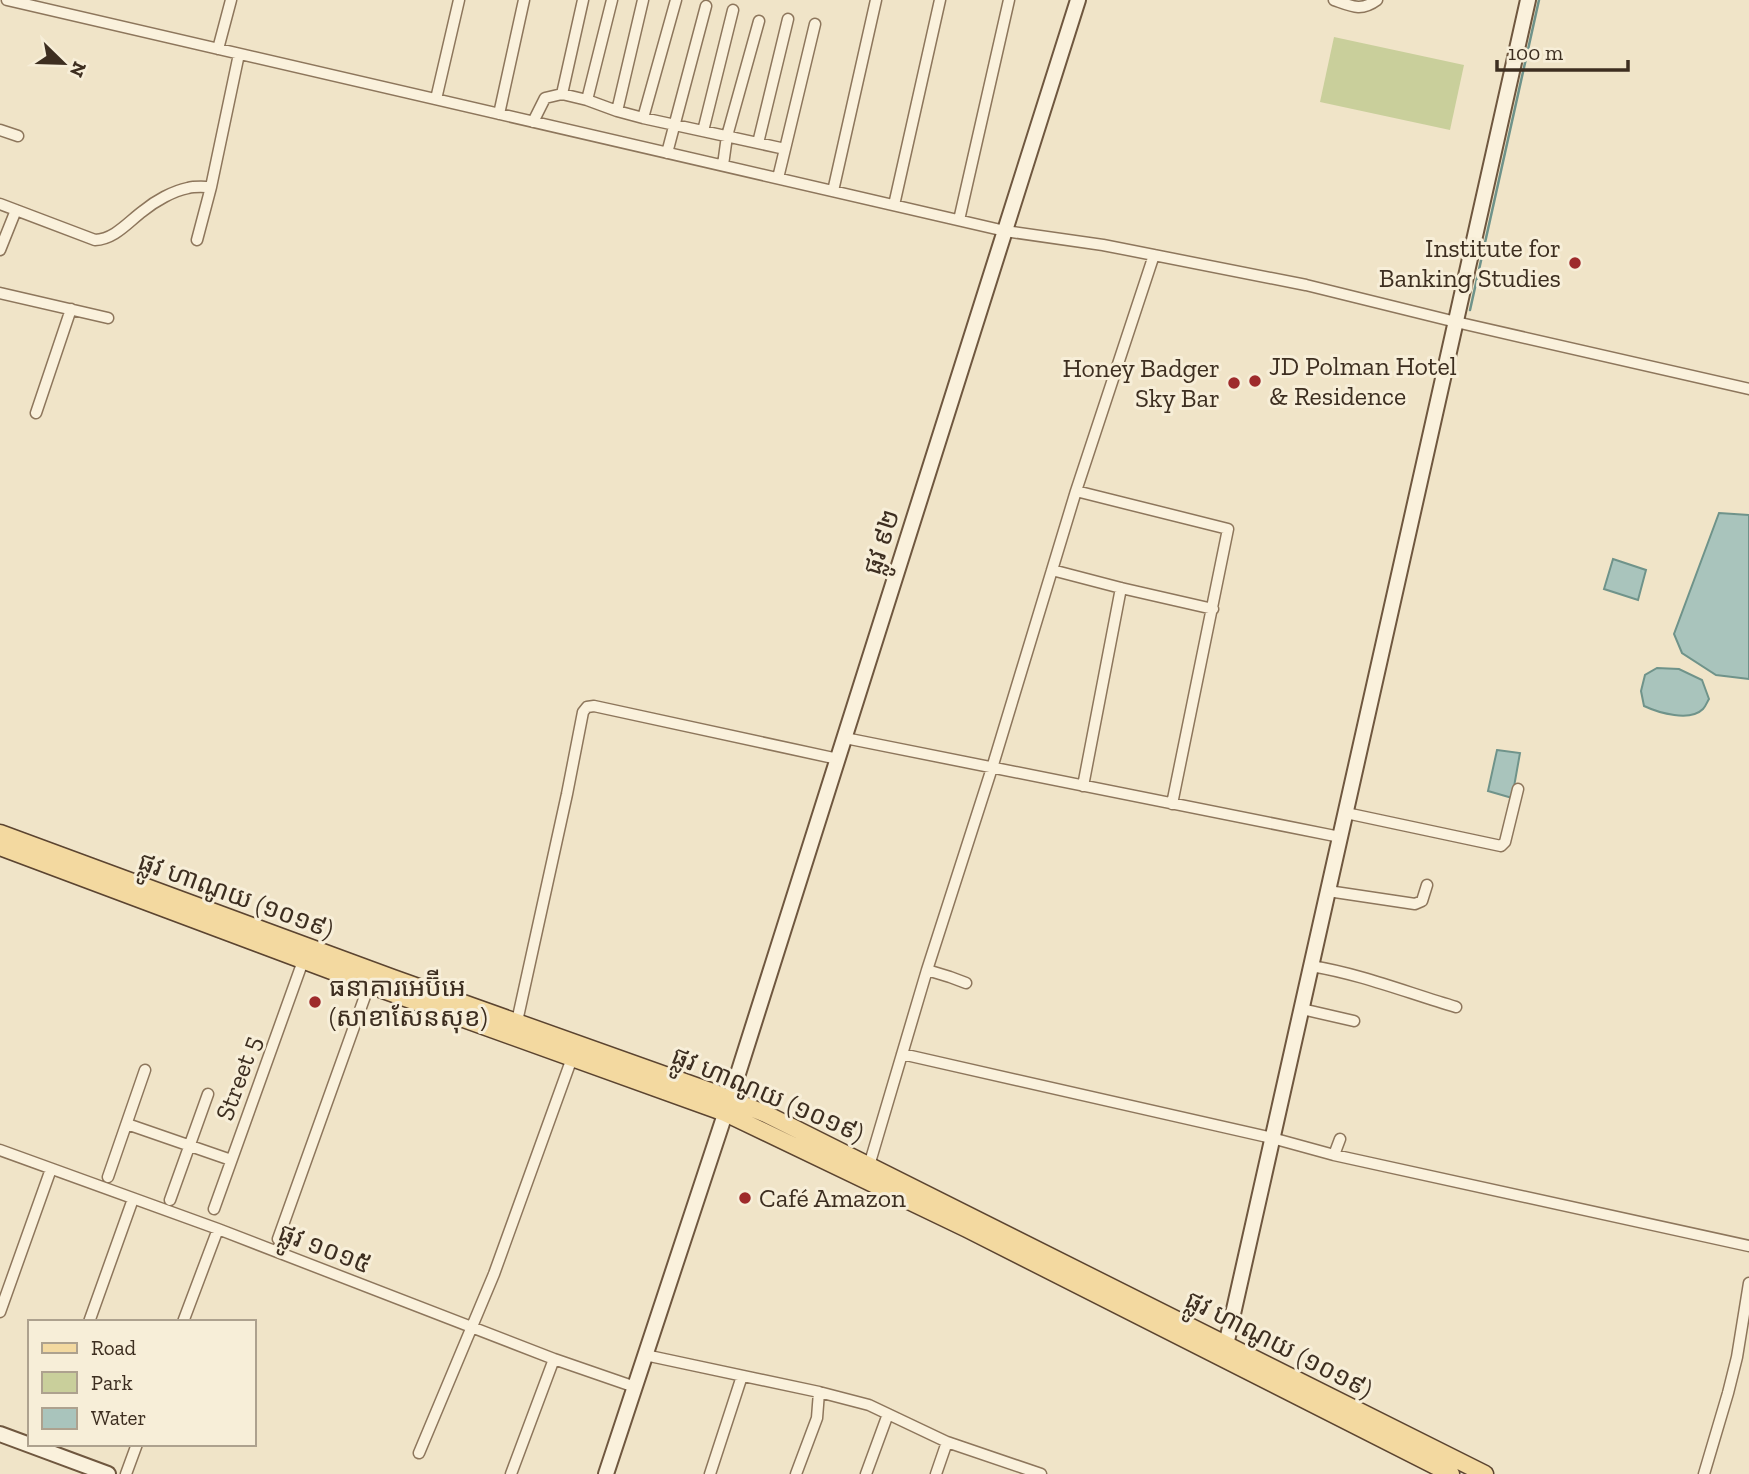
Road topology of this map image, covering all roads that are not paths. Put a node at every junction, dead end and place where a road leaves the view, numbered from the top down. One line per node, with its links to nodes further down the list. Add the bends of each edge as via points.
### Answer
1 (6, 0): 21 (street)
2 (231, 0): 21 (street)
3 (459, 0): 24 (street)
4 (524, 0): 27 (street)
5 (583, 0): 23 (street)
6 (612, 0): 25 (street)
7 (643, 0): 26 (street)
8 (676, 0): 28 (street)
9 (876, 0): 41 (street)
10 (940, 0): 43 (street)
11 (1009, 0): 45 (street)
12 (1078, 0): 46 (main road, ផ្លូវ ៩២)
13 (1334, 0): 14 (street, via 1359,8)
14 (1377, 0)
15 (1528, 0): 53 (main road)
16 (706, 6): 30 (street)
17 (733, 10): 32 (street)
18 (788, 19): 35 (street)
19 (759, 21): 34 (street)
20 (815, 24): 36 (street)
21 (218, 49): 22 (street)
22 (239, 54): 24 (street); 40 (street)
23 (562, 94): 25 (street); 29 (street, via 545,98)
24 (436, 99): 27 (street)
25 (587, 100): 26 (street)
26 (617, 111): 28 (street)
27 (499, 114): 29 (street)
28 (643, 118): 30 (street)
29 (533, 122): 37 (street)
30 (674, 125): 32 (street); 37 (street)
31 (0, 130): 33 (street)
32 (703, 131): 34 (street)
33 (18, 136)
34 (727, 136): 35 (street); 38 (street)
35 (758, 144): 36 (street)
36 (785, 149): 39 (street)
37 (667, 153): 38 (street)
38 (723, 165): 39 (street)
39 (778, 178): 41 (street)
40 (211, 187): 44 (street, via 190,187 161,199 115,234 95,240); 47 (street)
41 (834, 191): 43 (street)
42 (0, 204): 44 (street)
43 (894, 205): 45 (street)
44 (16, 210): 48 (street)
45 (959, 220): 46 (street)
46 (1005, 231): 49 (street); 60 (main road, ផ្លូវ ៩២)
47 (197, 240)
48 (0, 250)
49 (1154, 255): 53 (street, via 1306,285); 56 (street)
50 (0, 293): 51 (street)
51 (71, 309): 52 (street); 55 (street)
52 (108, 318)
53 (1456, 322): 54 (street); 66 (main road)
54 (1749, 388)
55 (36, 413)
56 (1076, 491): 57 (street); 59 (street, via 1228,529)
57 (1052, 570): 58 (street); 62 (street)
58 (1121, 588): 59 (street); 63 (street)
59 (1213, 609): 65 (street)
60 (845, 738): 61 (main road, ផ្លូវ ៩២); 62 (street)
61 (838, 759): 80 (street, via 587,707); 85 (main road, ផ្លូវ ៩២)
62 (992, 768): 63 (street); 74 (street)
63 (1083, 786): 65 (street)
64 (1518, 789): 66 (street, via 1501,846)
65 (1172, 804): 68 (street)
66 (1346, 813): 68 (main road)
67 (0, 833): 80 (main road, ផ្លូវ ហាណូយ (១០១៩))
68 (1340, 837): 71 (main road)
69 (0, 847): 72 (main road, ផ្លូវ ហាណូយ (១០១៩))
70 (1427, 885): 71 (street, via 1422,901 1415,904)
71 (1328, 891): 73 (main road)
72 (303, 961): 76 (main road, ផ្លូវ ហាណូយ (១០១៩)); 92 (street, Street 5)
73 (1311, 967): 77 (street, via 1382,982); 78 (main road)
74 (927, 970): 75 (street); 81 (street)
75 (965, 983)
76 (369, 985): 80 (main road, ផ្លូវ ហាណូយ (១០១៩)); 100 (street)
77 (1456, 1007)
78 (1302, 1009): 79 (street); 87 (main road)
79 (1354, 1021)
80 (515, 1029): 82 (main road, ផ្លូវ ហាណូយ (១០១៩)); 85 (main road, ផ្លូវ ហាណូយ (១០១៩))
81 (902, 1054): 87 (street); 94 (street)
82 (572, 1058): 85 (main road, ផ្លូវ ហាណូយ (១០១៩)); 106 (street)
83 (145, 1070): 86 (street)
84 (208, 1094): 89 (street)
85 (728, 1106): 94 (main road, ផ្លូវ ហាណូយ (១០១៩), via 778,1120); 108 (main road, ផ្លូវ ៩២)
86 (127, 1124): 89 (street); 95 (street)
87 (1272, 1139): 91 (street); 107 (main road)
88 (1340, 1139): 91 (street)
89 (190, 1145): 92 (street); 97 (street)
90 (0, 1150): 93 (street, ផ្លូវ ១០១៥)
91 (1334, 1154): 101 (street)
92 (232, 1160): 98 (street, Street 5)
93 (51, 1169): 96 (street, ផ្លូវ ១០១៥); 103 (street)
94 (867, 1172): 107 (main road, ផ្លូវ ហាណូយ (១០១៩))
95 (108, 1177)
96 (134, 1199): 99 (street, ផ្លូវ ១០១៥); 104 (street)
97 (170, 1199)
98 (214, 1209)
99 (218, 1229): 105 (street); 106 (street, ផ្លូវ ១០១៥)
100 (278, 1239)
101 (1749, 1247)
102 (1749, 1283): 132 (street, via 1734,1369)
103 (0, 1311)
104 (90, 1320)
105 (184, 1320)
106 (471, 1326): 109 (street, ផ្លូវ ១០១៥); 119 (street)
107 (1224, 1352): 130 (main road, ផ្លូវ ហាណូយ (១០១៩)); 131 (main road, ផ្លូវ ហាណូយ (១០១៩))
108 (645, 1355): 110 (street); 111 (main road, ផ្លូវ ៩២)
109 (554, 1359): 111 (street, ផ្លូវ ១០១៥); 123 (street)
110 (742, 1376): 112 (street); 125 (street)
111 (635, 1387): 124 (main road, ផ្លូវ ៩២)
112 (819, 1392): 113 (street); 126 (street, via 817,1418)
113 (888, 1414): 116 (street); 127 (street)
114 (0, 1434): 115 (main road)
115 (28, 1442)
116 (947, 1442): 120 (street); 128 (street)
117 (136, 1446): 122 (street)
118 (43, 1447): 121 (main road)
119 (419, 1453)
120 (1013, 1469): 129 (street)
121 (108, 1474)
122 (126, 1474)
123 (511, 1474)
124 (606, 1474)
125 (710, 1474)
126 (796, 1474)
127 (866, 1474)
128 (936, 1474)
129 (1041, 1474)
130 (1451, 1474)
131 (1485, 1474)
132 (1704, 1474)

